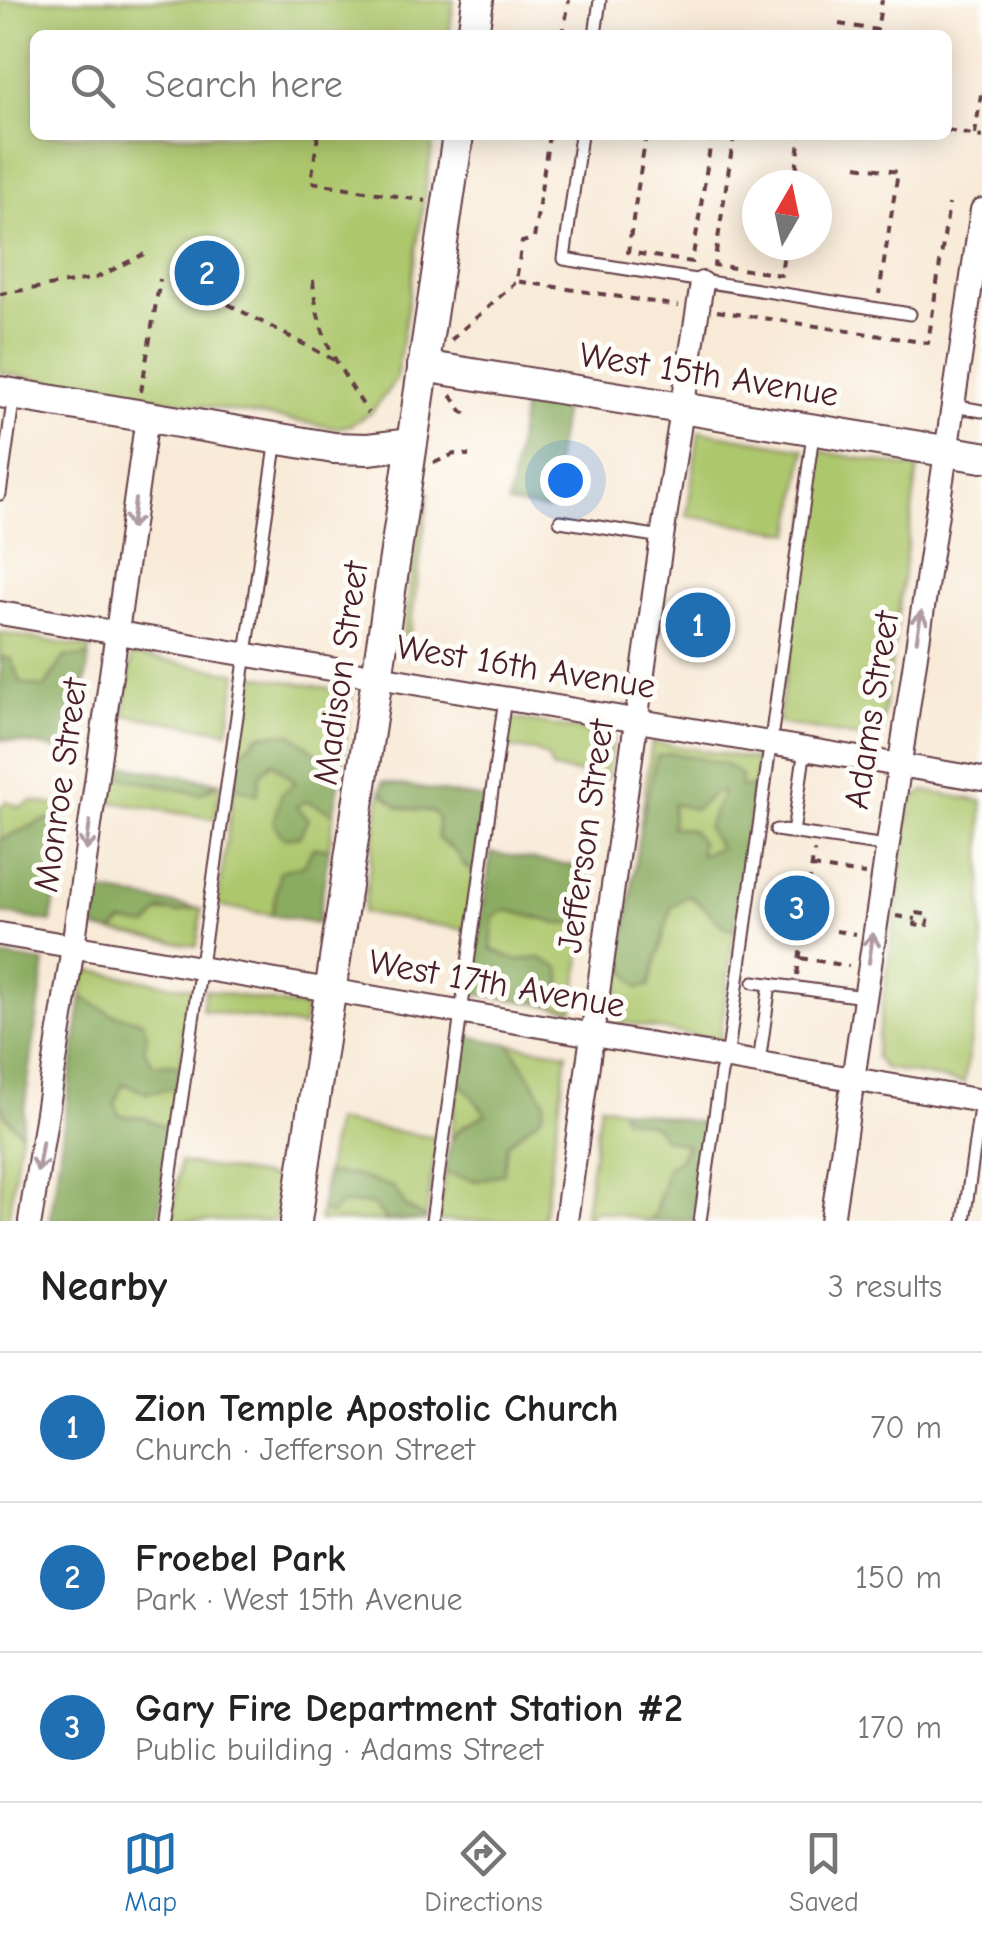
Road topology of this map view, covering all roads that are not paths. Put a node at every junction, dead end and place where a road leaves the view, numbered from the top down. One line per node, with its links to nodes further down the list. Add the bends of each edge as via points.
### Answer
1 (478, 0): 3 (street)
2 (600, 0): 4 (lane)
3 (474, 30)
4 (596, 30)
5 (457, 140): 10 (street, Madison Street)
6 (580, 140): 8 (lane, via 564,260)
7 (982, 210): 12 (street, Adams Street)
8 (702, 283): 9 (lane); 14 (street, Jefferson Street)
9 (910, 314)
10 (423, 366): 14 (street, West 15th Avenue); 19 (street, Madison Street)
11 (7, 394): 13 (street); 21 (lane)
12 (954, 406): 15 (lane); 18 (street, Adams Street)
13 (143, 408): 17 (street); 25 (street, Monroe Street, one-way to 25)
14 (682, 408): 16 (street, West 15th Avenue); 23 (street, Jefferson Street)
15 (982, 411)
16 (814, 429): 18 (street, West 15th Avenue); 30 (lane)
17 (276, 440): 19 (street); 26 (lane)
18 (947, 451): 20 (street, West 15th Avenue); 32 (street, Adams Street, one-way to 18)
19 (418, 453): 27 (street, Madison Street)
20 (982, 457)
21 (0, 494)
22 (560, 521): 23 (lane)
23 (662, 537): 29 (street, Jefferson Street)
24 (0, 613): 25 (street, West 16th Avenue)
25 (116, 632): 26 (street, West 16th Avenue); 38 (street, Monroe Street, one-way to 38)
26 (246, 654): 27 (street, West 16th Avenue); 39 (lane)
27 (377, 677): 28 (street, West 16th Avenue); 42 (street, Madison Street)
28 (506, 698): 29 (street, West 16th Avenue); 44 (lane)
29 (637, 720): 30 (street, West 16th Avenue); 45 (street, Jefferson Street)
30 (769, 742): 31 (street, West 16th Avenue); 46 (lane)
31 (805, 748): 32 (street, West 16th Avenue); 35 (lane)
32 (898, 764): 33 (street, West 16th Avenue); 36 (street, Adams Street)
33 (982, 780)
34 (776, 830): 35 (lane)
35 (793, 833): 36 (lane)
36 (886, 846): 43 (street, Adams Street, one-way to 36)
37 (0, 934): 38 (street, West 17th Avenue)
38 (73, 947): 39 (street, West 17th Avenue); 50 (street, Monroe Street, one-way to 50)
39 (200, 968): 42 (street, West 17th Avenue); 51 (lane)
40 (754, 982): 41 (lane)
41 (770, 984): 43 (lane); 47 (lane)
42 (330, 990): 44 (street, West 17th Avenue); 52 (street, Madison Street)
43 (864, 998): 48 (street, Adams Street)
44 (461, 1012): 45 (street, West 17th Avenue); 53 (lane)
45 (592, 1035): 46 (street, West 17th Avenue); 54 (street, Jefferson Street)
46 (726, 1058): 47 (street, West 17th Avenue); 55 (lane)
47 (759, 1063): 48 (street, West 17th Avenue)
48 (852, 1079): 49 (street, West 17th Avenue); 56 (street, Adams Street)
49 (981, 1097): 57 (lane)
50 (30, 1221)
51 (164, 1221)
52 (296, 1221)
53 (432, 1221)
54 (566, 1221)
55 (700, 1221)
56 (832, 1221)
57 (964, 1221)

